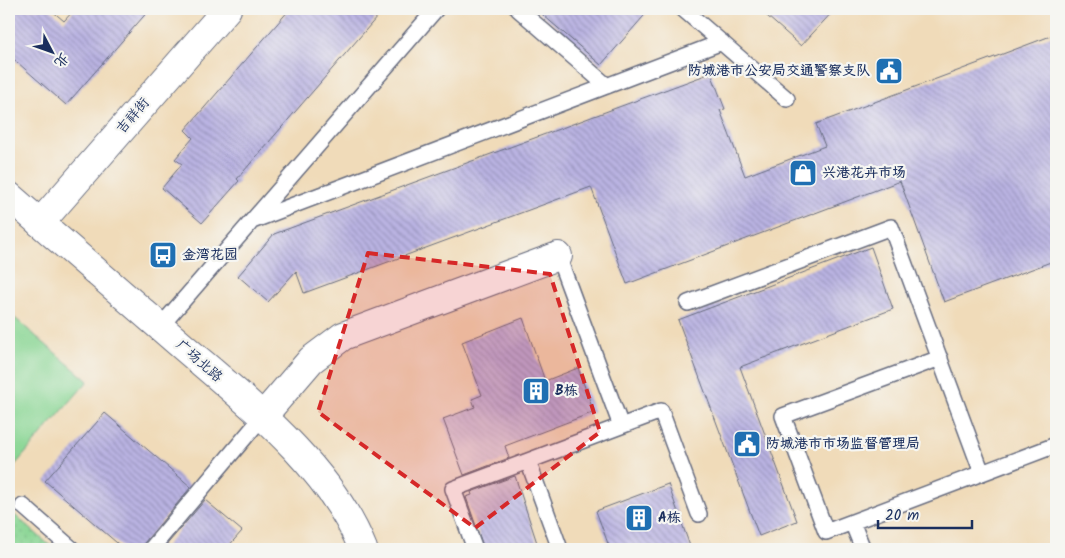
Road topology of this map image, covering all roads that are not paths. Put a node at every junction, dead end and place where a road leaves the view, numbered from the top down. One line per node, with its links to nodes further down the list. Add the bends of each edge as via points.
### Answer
1 (227, 9): 10 (street, 吉祥街)
2 (436, 9): 9 (lane)
3 (518, 9): 6 (lane)
4 (683, 9): 5 (lane)
5 (722, 42): 6 (lane); 7 (lane)
6 (607, 86): 9 (lane)
7 (787, 99)
8 (9, 196): 10 (street, 广场北路)
9 (252, 221): 13 (lane)
10 (40, 223): 13 (street, 广场北路)
11 (558, 256): 15 (street, via 343,336 311,360); 16 (lane)
12 (688, 303): 14 (lane, via 891,227)
13 (160, 327): 15 (street, 广场北路)
14 (940, 358): 19 (lane); 22 (lane, via 783,416 826,532)
15 (263, 416): 24 (lane); 25 (street, 广场北路, via 324,481)
16 (621, 426): 18 (lane); 21 (lane, via 661,411)
17 (1056, 445): 19 (lane)
18 (528, 461): 26 (lane, via 453,489); 27 (lane)
19 (982, 473): 22 (lane)
20 (23, 506): 23 (lane)
21 (699, 514)
22 (852, 522): 28 (lane)
23 (72, 549)
24 (151, 549)
25 (363, 549)
26 (475, 549)
27 (560, 549)
28 (863, 549)

